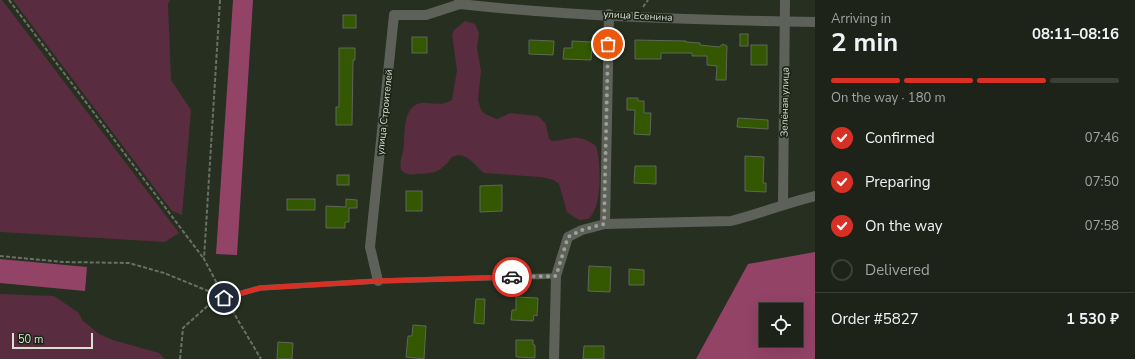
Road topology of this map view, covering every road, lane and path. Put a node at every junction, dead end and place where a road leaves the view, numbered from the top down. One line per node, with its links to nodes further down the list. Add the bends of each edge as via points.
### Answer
1 (9, 0): 12 (path)
2 (220, 0): 12 (path)
3 (785, 0): 6 (street, Зелёная улица)
4 (460, 2): 5 (street, улица Есенина, via 505,9); 14 (street, улица Строителей, via 426,15 394,15 370,247)
5 (609, 14): 6 (street, улица Есенина); 10 (street)
6 (784, 21): 7 (street, улица Есенина); 9 (street, Зелёная улица)
7 (815, 22)
8 (815, 196): 9 (street)
9 (783, 204): 10 (street, via 731,221)
10 (604, 224): 13 (street, via 568,237)
11 (0, 256): 15 (path, via 63,262 129,263 164,273)
12 (204, 259): 15 (path)
13 (556, 276): 14 (lane); 18 (street)
14 (378, 281): 15 (lane, via 260,288)
15 (224, 298): 16 (path, via 210,303 183,328); 17 (path)
16 (180, 359)
17 (261, 359)
18 (554, 359)

